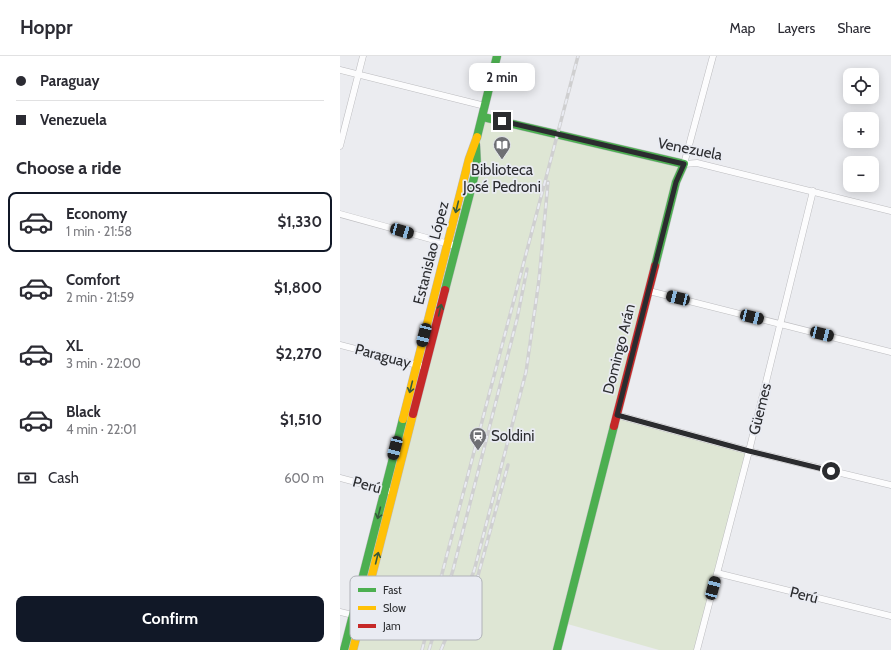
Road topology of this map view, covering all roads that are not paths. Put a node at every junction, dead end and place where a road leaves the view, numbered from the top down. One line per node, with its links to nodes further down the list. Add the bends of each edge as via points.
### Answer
1 (363, 56): 5 (street)
2 (497, 56): 6 (main road, Estanislao López)
3 (713, 56): 10 (street, Domingo Arán)
4 (340, 70): 5 (street)
5 (358, 74): 6 (street); 9 (street)
6 (485, 106): 7 (main road, Estanislao López)
7 (483, 117): 8 (main road, Estanislao López); 10 (main road, Venezuela)
8 (476, 143): 14 (main road, Estanislao López, one-way to 14, via 469,159); 15 (main road, Estanislao López, via 477,166)
9 (340, 146)
10 (684, 164): 11 (street, Venezuela, via 698,163); 16 (main road, Domingo Arán, via 676,182)
11 (813, 191): 12 (street, Venezuela); 17 (street, Güemes)
12 (891, 211)
13 (340, 214): 14 (street)
14 (448, 244): 15 (street); 20 (main road, Estanislao López)
15 (456, 246): 21 (main road, Estanislao López, one-way to 15)
16 (648, 291): 17 (street); 22 (main road, Domingo Arán)
17 (781, 324): 19 (street); 23 (street, Güemes)
18 (340, 345): 20 (street, Paraguay)
19 (891, 352)
20 (416, 365): 21 (street, Paraguay); 26 (main road, Estanislao López, one-way to 26)
21 (425, 367): 27 (main road, Estanislao López)
22 (617, 415): 23 (street); 38 (main road, Domingo Arán)
23 (749, 451): 25 (street); 28 (street, Güemes)
24 (340, 478): 26 (street, Perú)
25 (891, 485)
26 (384, 490): 27 (street, Perú); 29 (main road, Estanislao López, one-way to 29)
27 (393, 493): 30 (main road, Estanislao López, one-way to 27)
28 (717, 573): 33 (street, Perú); 39 (street, Güemes)
29 (363, 576)
30 (372, 576)
31 (340, 612): 32 (street)
32 (350, 614)
33 (891, 616)
34 (350, 627): 36 (main road, Estanislao López)
35 (356, 640): 37 (main road, Estanislao López)
36 (344, 650)
37 (353, 650)
38 (557, 650)
39 (697, 650)

